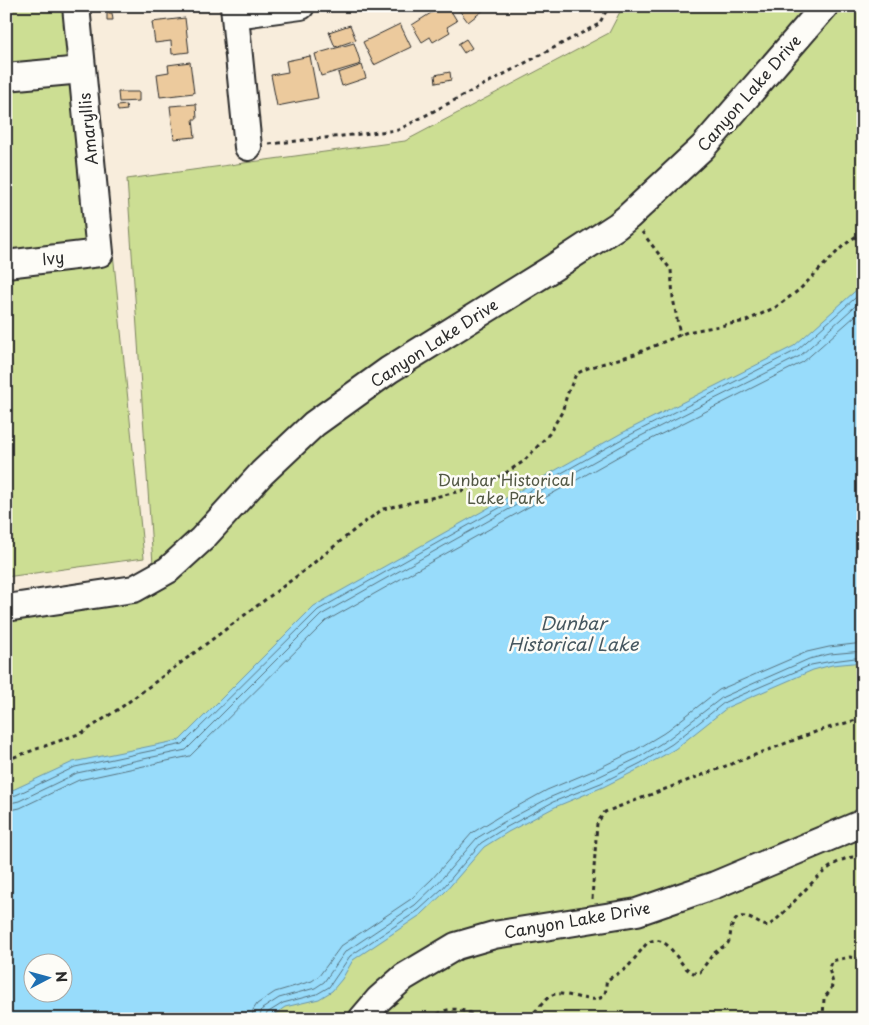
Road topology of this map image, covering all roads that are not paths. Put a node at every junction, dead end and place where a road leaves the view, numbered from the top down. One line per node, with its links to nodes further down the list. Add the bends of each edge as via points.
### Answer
1 (76, 6): 5 (street, Amaryllis)
2 (301, 6): 4 (street)
3 (825, 6): 10 (street, Canyon Lake Drive, via 704,147 628,217 389,370 314,424 168,570 134,589)
4 (234, 11): 7 (street)
5 (82, 70): 6 (street); 8 (street, Amaryllis)
6 (6, 77)
7 (248, 147)
8 (100, 253): 9 (street, Ivy)
9 (6, 264)
10 (6, 608)
11 (863, 823): 12 (street, Canyon Lake Drive, via 715,885 637,912 494,935 456,946 404,977 379,998)
12 (362, 1019)

